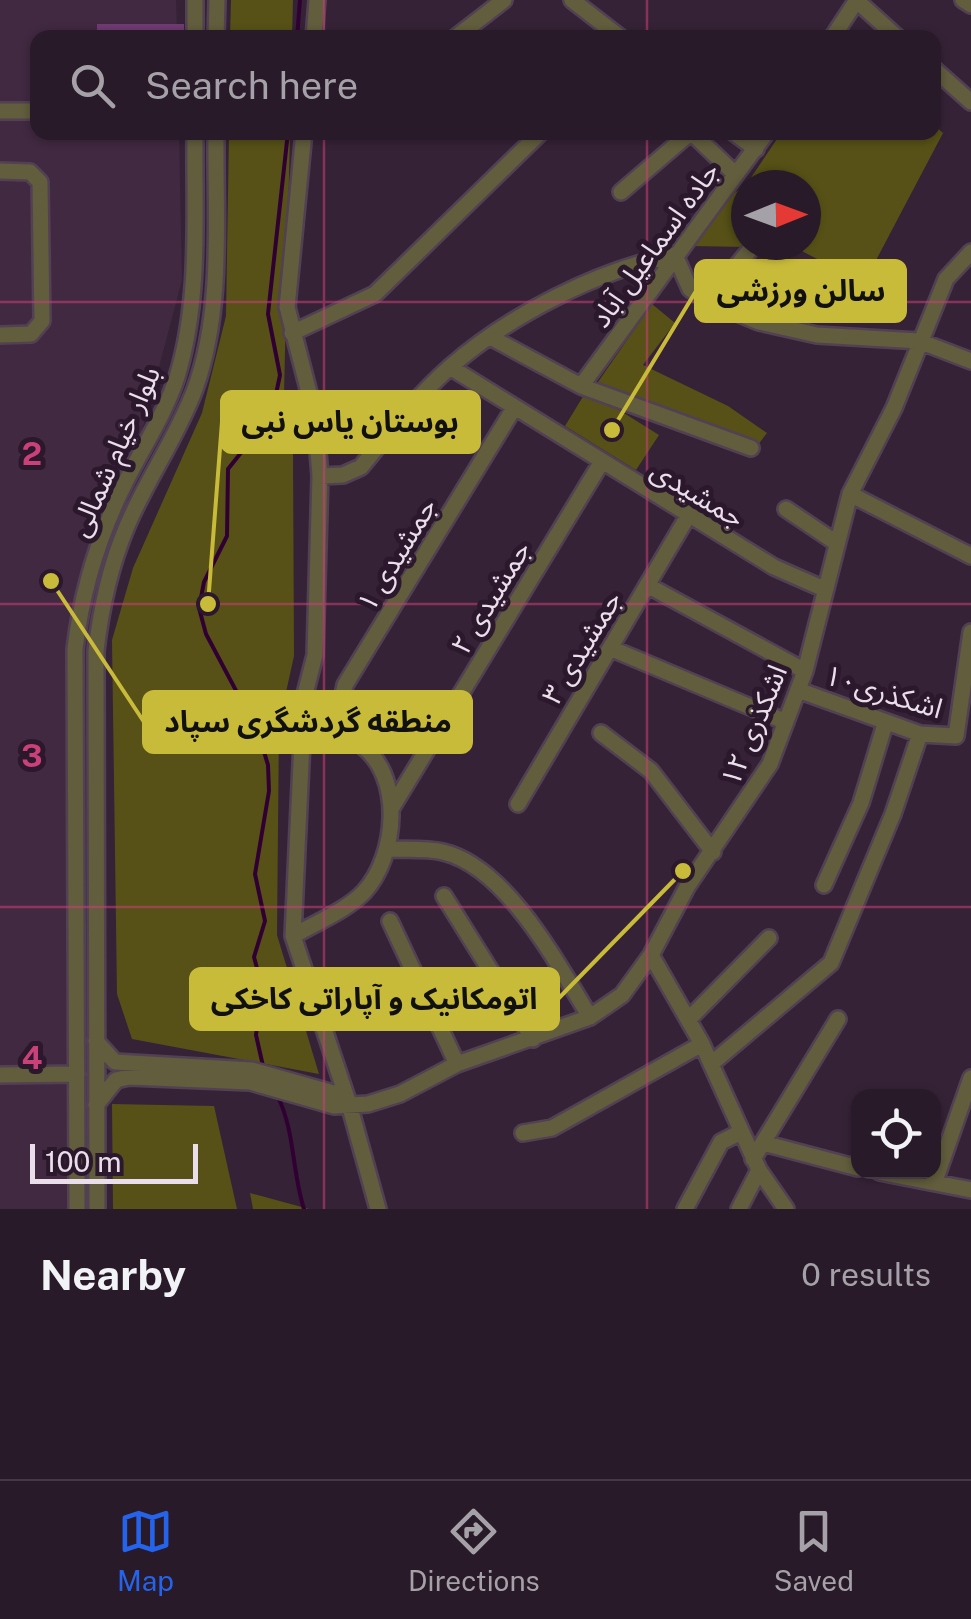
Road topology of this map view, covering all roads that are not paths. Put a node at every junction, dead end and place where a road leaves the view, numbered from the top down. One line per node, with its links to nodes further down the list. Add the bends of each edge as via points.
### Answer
1 (195, 0): 9 (street)
2 (216, 0): 10 (street)
3 (318, 0): 11 (street)
4 (504, 0): 12 (street)
5 (572, 0): 13 (street)
6 (857, 0): 14 (street); 15 (street)
7 (963, 0): 8 (street)
8 (971, 5)
9 (195, 30)
10 (216, 30)
11 (315, 30)
12 (466, 30)
13 (611, 30)
14 (837, 30)
15 (889, 30)
16 (941, 75): 17 (street)
17 (971, 102)
18 (30, 110): 19 (street)
19 (0, 111)
20 (195, 140): 66 (street, بلوار خیام شمالی, via 193,302 186,342 175,382 108,518 80,604)
21 (216, 140): 67 (street, بلوار خیام شمالی, via 214,304 206,347 195,389 127,526 101,608)
22 (303, 140): 38 (street, via 287,307)
23 (533, 140): 38 (street, via 375,294)
24 (682, 140): 33 (street)
25 (699, 140): 29 (street)
26 (744, 140): 28 (street)
27 (762, 140): 28 (street, جاده اسماعیل آباد)
28 (756, 149): 30 (street, جاده اسماعیل آباد)
29 (731, 170)
30 (738, 170)
31 (0, 171): 39 (street, via 30,172 40,182 42,321 31,334)
32 (731, 179): 35 (street, جاده اسماعیل آباد)
33 (620, 192)
34 (971, 252): 41 (street, اشکذری ۱۲, via 946,279)
35 (675, 255): 37 (street, via 690,288); 40 (street, via 629,264 580,285); 44 (street, جاده اسماعیل آباد)
36 (742, 260): 37 (street)
37 (708, 301): 41 (street, via 759,322 818,335)
38 (292, 333): 48 (street, via 315,416)
39 (0, 335)
40 (492, 338): 43 (street); 44 (street)
41 (919, 341): 42 (street); 49 (street, اشکذری ۱۲)
42 (971, 361)
43 (450, 367): 45 (street, جمشیدی); 48 (street, via 361,466)
44 (581, 386): 46 (street)
45 (514, 408): 47 (street, جمشیدی); 63 (street, جمشیدی ۱, via 345,684)
46 (751, 448)
47 (601, 462): 51 (street, جمشیدی); 69 (street, جمشیدی ۲)
48 (320, 476): 62 (street, via 315,655)
49 (850, 494): 52 (street, اشکذری ۱۲); 53 (street)
50 (786, 509): 52 (street)
51 (688, 516): 54 (street, جمشیدی ۳); 55 (street, جمشیدی, via 774,568)
52 (836, 542): 55 (street, اشکذری ۱۲)
53 (971, 556)
54 (647, 585): 57 (street, جمشیدی ۳); 58 (street)
55 (824, 589): 58 (street, اشکذری ۱۲)
56 (971, 632): 65 (street, اشکذری۱۰, via 956,736)
57 (610, 648): 60 (street); 68 (street, جمشیدی ۳)
58 (805, 671): 59 (street, اشکذری ۱۲)
59 (798, 690): 60 (street, اشکذری ۱۲); 61 (street, اشکذری۱۰)
60 (786, 722): 71 (street, اشکذری ۱۲, via 770,764)
61 (886, 724): 65 (street, اشکذری۱۰); 72 (street)
62 (302, 730): 63 (street); 75 (street)
63 (335, 732): 69 (street, via 364,746)
64 (601, 732): 71 (street, via 651,771)
65 (920, 734): 85 (street, via 831,963)
66 (76, 802): 67 (street); 86 (street, بلوار خیام شمالی)
67 (96, 803): 82 (street, بلوار خیام شمالی)
68 (518, 804)
69 (391, 809): 70 (street)
70 (388, 848): 75 (street, via 362,894); 78 (street, via 443,852 490,881 540,935)
71 (712, 852): 77 (street, اشکذری ۱۲)
72 (824, 885)
73 (444, 896): 81 (street)
74 (390, 921): 84 (street)
75 (293, 936): 90 (street)
76 (770, 938): 79 (street)
77 (651, 956): 78 (street, اشکذری ۱۲, via 622,995); 79 (street)
78 (590, 1017): 81 (street, اشکذری ۱۲)
79 (689, 1019): 83 (street)
80 (838, 1019): 94 (street)
81 (533, 1039): 84 (street, اشکذری ۱۲)
82 (96, 1041): 87 (street, via 114,1062); 91 (street, بلوار خیام شمالی)
83 (702, 1044): 85 (street); 93 (street, via 552,1128)
84 (457, 1064): 90 (street, اشکذری ۱۲, via 384,1100)
85 (711, 1064): 92 (street)
86 (77, 1074): 88 (street); 100 (street, بلوار خیام شمالی)
87 (217, 1074): 90 (street, via 252,1070 309,1095 337,1094); 91 (street, via 116,1080)
88 (0, 1075)
89 (971, 1078): 98 (street)
90 (350, 1104): 102 (street)
91 (96, 1105): 101 (street, بلوار خیام شمالی)
92 (740, 1132): 95 (street); 103 (street, via 721,1142)
93 (523, 1133)
94 (763, 1144): 95 (street); 96 (street)
95 (756, 1164): 104 (street); 105 (street)
96 (851, 1166)
97 (922, 1179): 98 (street)
98 (935, 1181): 99 (street)
99 (971, 1190)
100 (77, 1209)
101 (96, 1209)
102 (378, 1209)
103 (685, 1209)
104 (739, 1209)
105 (786, 1209)

